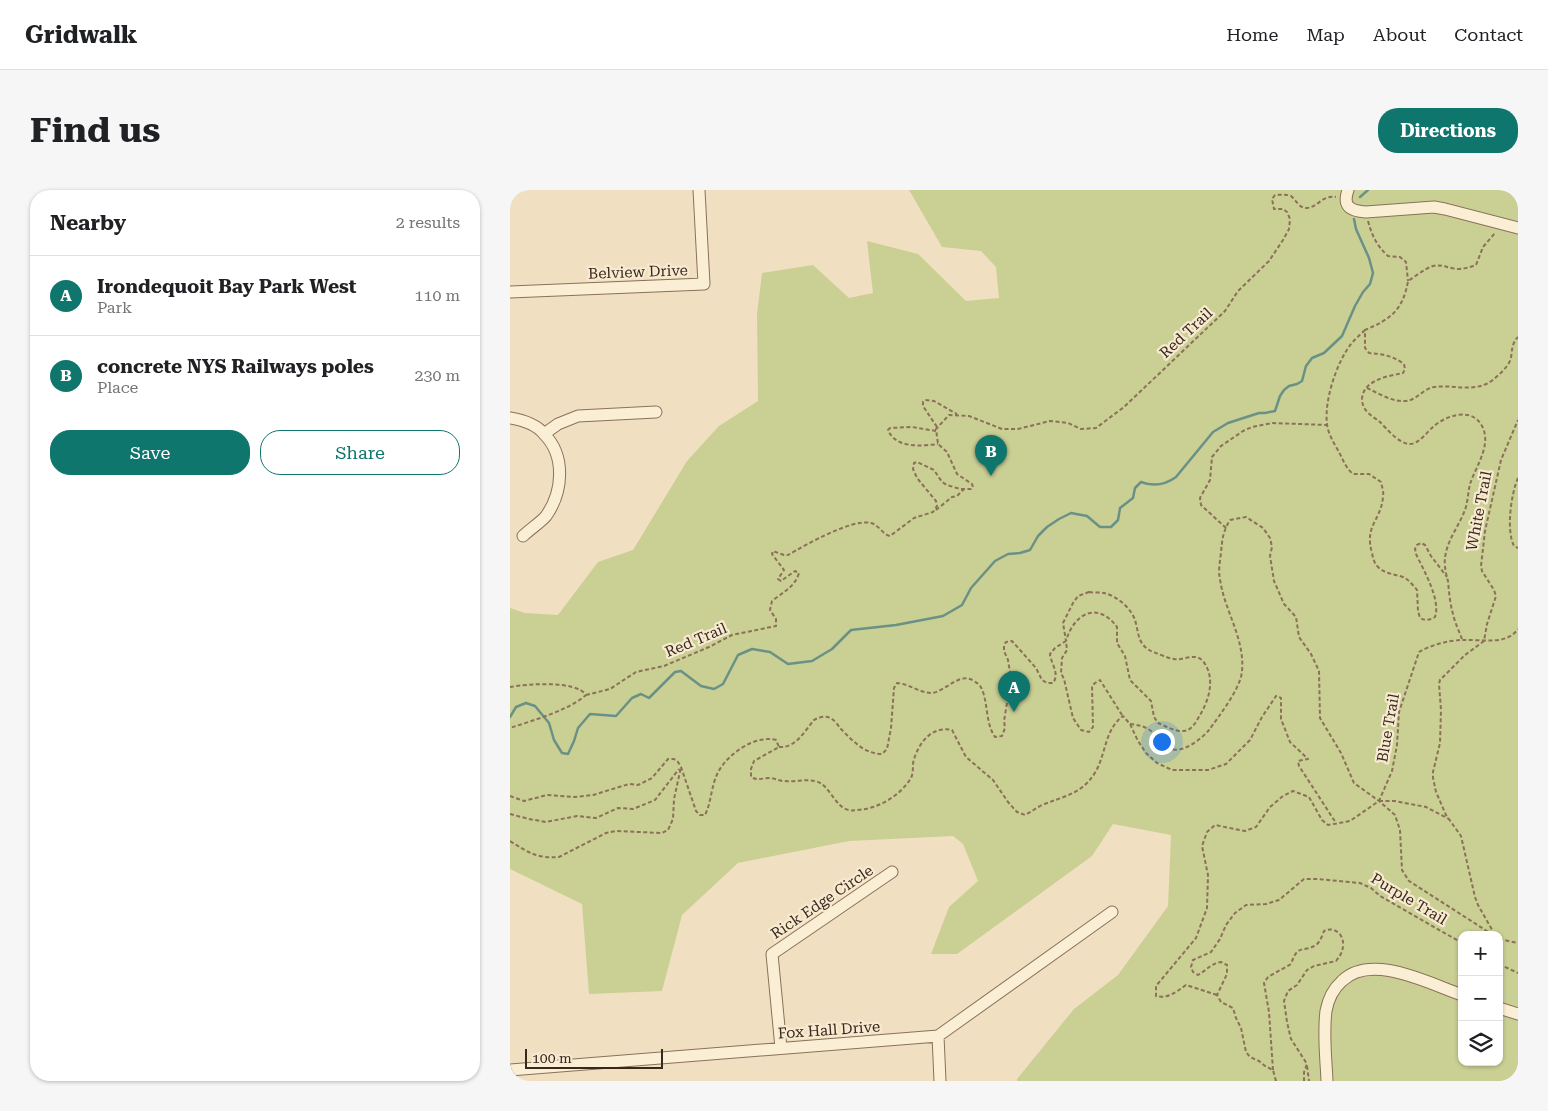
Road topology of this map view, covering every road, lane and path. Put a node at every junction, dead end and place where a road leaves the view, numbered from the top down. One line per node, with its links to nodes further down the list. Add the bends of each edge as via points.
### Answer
1 (699, 190): 7 (street, Belview Drive, via 704,284)
2 (1347, 194): 3 (street, via 1350,208); 12 (path, Red Trail, via 1327,196 1308,208 1303,208 1286,194 1275,195 1272,199 1274,209 1283,209 1290,219 1289,229 1269,261 1238,291 1225,311 1124,407 1096,428 1050,421 1018,429 1002,429)
3 (1366, 212): 4 (street, via 1434,207); 6 (path, via 1371,234 1379,248 1388,256 1400,257 1406,262)
4 (1503, 224): 5 (street); 6 (path, via 1483,247 1476,264 1458,269 1432,266)
5 (1518, 228)
6 (1408, 281): 8 (path, via 1405,296 1397,310 1382,323)
7 (510, 292)
8 (1365, 330): 10 (path, via 1365,348 1369,353 1395,357 1405,368 1403,372 1372,382); 15 (path, via 1342,358 1332,382)
9 (1518, 337): 10 (path, via 1507,366 1480,387 1431,388 1414,400 1403,402)
10 (1367, 388): 26 (path, via 1363,394 1364,408 1408,444 1415,443 1435,425 1453,416 1465,414 1476,418 1483,427 1486,437 1484,452 1470,486 1465,509 1448,544 1445,559)
11 (656, 412): 18 (street, via 578,416)
12 (959, 415): 16 (path, via 949,415); 16 (path, Red Trail, via 945,406 925,400 923,406)
13 (510, 418): 18 (street, via 532,424)
14 (1518, 420): 30 (path, White Trail, via 1502,460 1487,516 1481,566 1496,596)
15 (1327, 425): 23 (path, via 1272,423 1252,427 1222,446 1212,457 1210,480 1200,498 1201,505); 26 (path, via 1347,468 1353,474 1369,474 1381,482 1384,496 1369,537 1374,562 1394,576 1404,578 1417,590 1420,618 1430,620 1437,612 1436,601 1416,554 1417,544 1425,545)
16 (937, 427): 17 (path)
17 (936, 431): 19 (path); 19 (path, via 904,426 888,430 906,445)
18 (544, 434): 24 (street, via 555,449 559,486 545,518)
19 (938, 444): 21 (path, via 947,452 956,474 972,484 971,489)
20 (1518, 478): 25 (path, via 1510,523 1511,541)
21 (964, 489): 22 (path); 22 (path, via 947,485 934,470 920,462 914,463 912,469 917,478 936,501)
22 (933, 512): 32 (path, Red Trail, via 914,518 890,536 868,522 829,533 788,555 773,551 774,558 784,570 778,579 795,571 799,573 791,588 772,601 770,610 776,626 732,636 664,666 636,672 610,689)
23 (1226, 528): 34 (path, via 1220,579 1242,660 1242,673 1233,694 1202,738 1180,749 1169,749 1153,732); 39 (path, Purple Trail, via 1230,520 1246,517 1263,528 1270,538 1274,581 1284,604 1296,617 1299,637 1319,671 1320,718 1354,783)
24 (522, 536)
25 (1518, 548)
26 (1447, 577): 28 (path, via 1452,613)
27 (1518, 628): 30 (path, via 1505,638)
28 (1463, 640): 30 (path); 39 (path, Blue Trail, via 1418,652 1399,712 1392,771)
29 (1066, 641): 29 (path, via 1080,616 1089,613 1108,617 1118,627 1117,643 1125,656 1130,680 1151,701 1158,723 1183,731 1195,723 1207,703 1209,678 1202,660 1195,657 1176,660 1148,650 1138,638 1130,610 1106,593 1089,592 1078,596 1063,623); 33 (path, via 1061,673 1077,725 1089,732 1093,727 1092,686 1100,680); 36 (path, via 1050,654 1056,675 1053,683 1042,680 1020,649 1012,641 1006,642 1004,650 1011,679 1002,736 995,737 991,731 980,685 962,678 930,693 897,683 887,749 882,754 868,752 827,717 814,720 794,744)
30 (1484, 641): 41 (path, via 1445,673 1439,684 1440,743 1433,778 1440,803)
31 (510, 687): 32 (path, via 528,684 568,686 583,690)
32 (586, 695): 35 (path)
33 (1123, 716): 34 (path); 36 (path, via 1111,730 1096,770 1086,784 1074,794 1026,815 1017,812 993,780 966,756 952,730 944,728 928,736 914,760 912,776 904,786 882,804 861,810 849,810 839,804 817,781 756,780 751,777 754,761)
34 (1130, 724): 42 (path, via 1146,753 1157,763 1172,770 1208,770 1233,758 1250,740 1278,696 1281,698 1281,719 1290,742 1308,759 1298,761 1299,766)
35 (510, 728)
36 (779, 747): 37 (path, via 776,740 770,738 743,746 736,752 716,776 705,814 700,815 696,810)
37 (681, 767): 38 (path, via 674,758 645,782 593,795 547,794 524,801); 40 (path, via 654,800 633,809 618,808 596,818 576,816 546,822); 43 (path, via 673,819 668,830 662,833 606,832 559,857 550,858 532,854)
38 (510, 796)
39 (1380, 801): 41 (path, via 1426,807); 42 (path, via 1350,821); 46 (path, Purple Trail, via 1395,815 1400,830 1402,870 1409,881)
40 (510, 814)
41 (1449, 819): 47 (path, via 1461,836 1475,897)
42 (1336, 823): 54 (path, via 1328,825 1309,797 1293,791 1270,807 1256,827 1246,831 1215,826 1207,832 1202,846 1208,875 1207,908 1196,938 1156,986 1156,996 1173,994 1186,985)
43 (510, 841)
44 (892, 872): 58 (street, Rick Edge Circle, via 772,954)
45 (1112, 912): 57 (street)
46 (1488, 931)
47 (1492, 931)
48 (1503, 940): 50 (path)
49 (1458, 941): 54 (path, Purple Trail, via 1360,883 1304,880 1279,900 1246,905 1226,925 1211,952 1193,960 1192,972 1198,975 1212,964 1221,962 1227,966 1227,974)
50 (1518, 943)
51 (1503, 966): 52 (path)
52 (1518, 973)
53 (1458, 994): 66 (street, via 1389,970 1359,970 1346,976 1330,997 1326,1011)
54 (1216, 995): 61 (path, via 1221,1002 1233,1008 1246,1052)
55 (1503, 1009): 56 (street)
56 (1518, 1014)
57 (938, 1036): 58 (street, Fox Hall Drive); 62 (street)
58 (781, 1048): 60 (street, Fox Hall Drive)
59 (1307, 1064): 61 (path, via 1291,1039 1284,1002 1288,991 1297,985 1307,970 1336,961 1343,945 1340,934 1333,929 1324,931 1316,945 1297,952 1291,964 1268,977 1264,983); 64 (path); 65 (path)
60 (510, 1070)
61 (1273, 1070): 63 (path)
62 (940, 1081)
63 (1276, 1081)
64 (1304, 1081)
65 (1309, 1081)
66 (1327, 1081)

